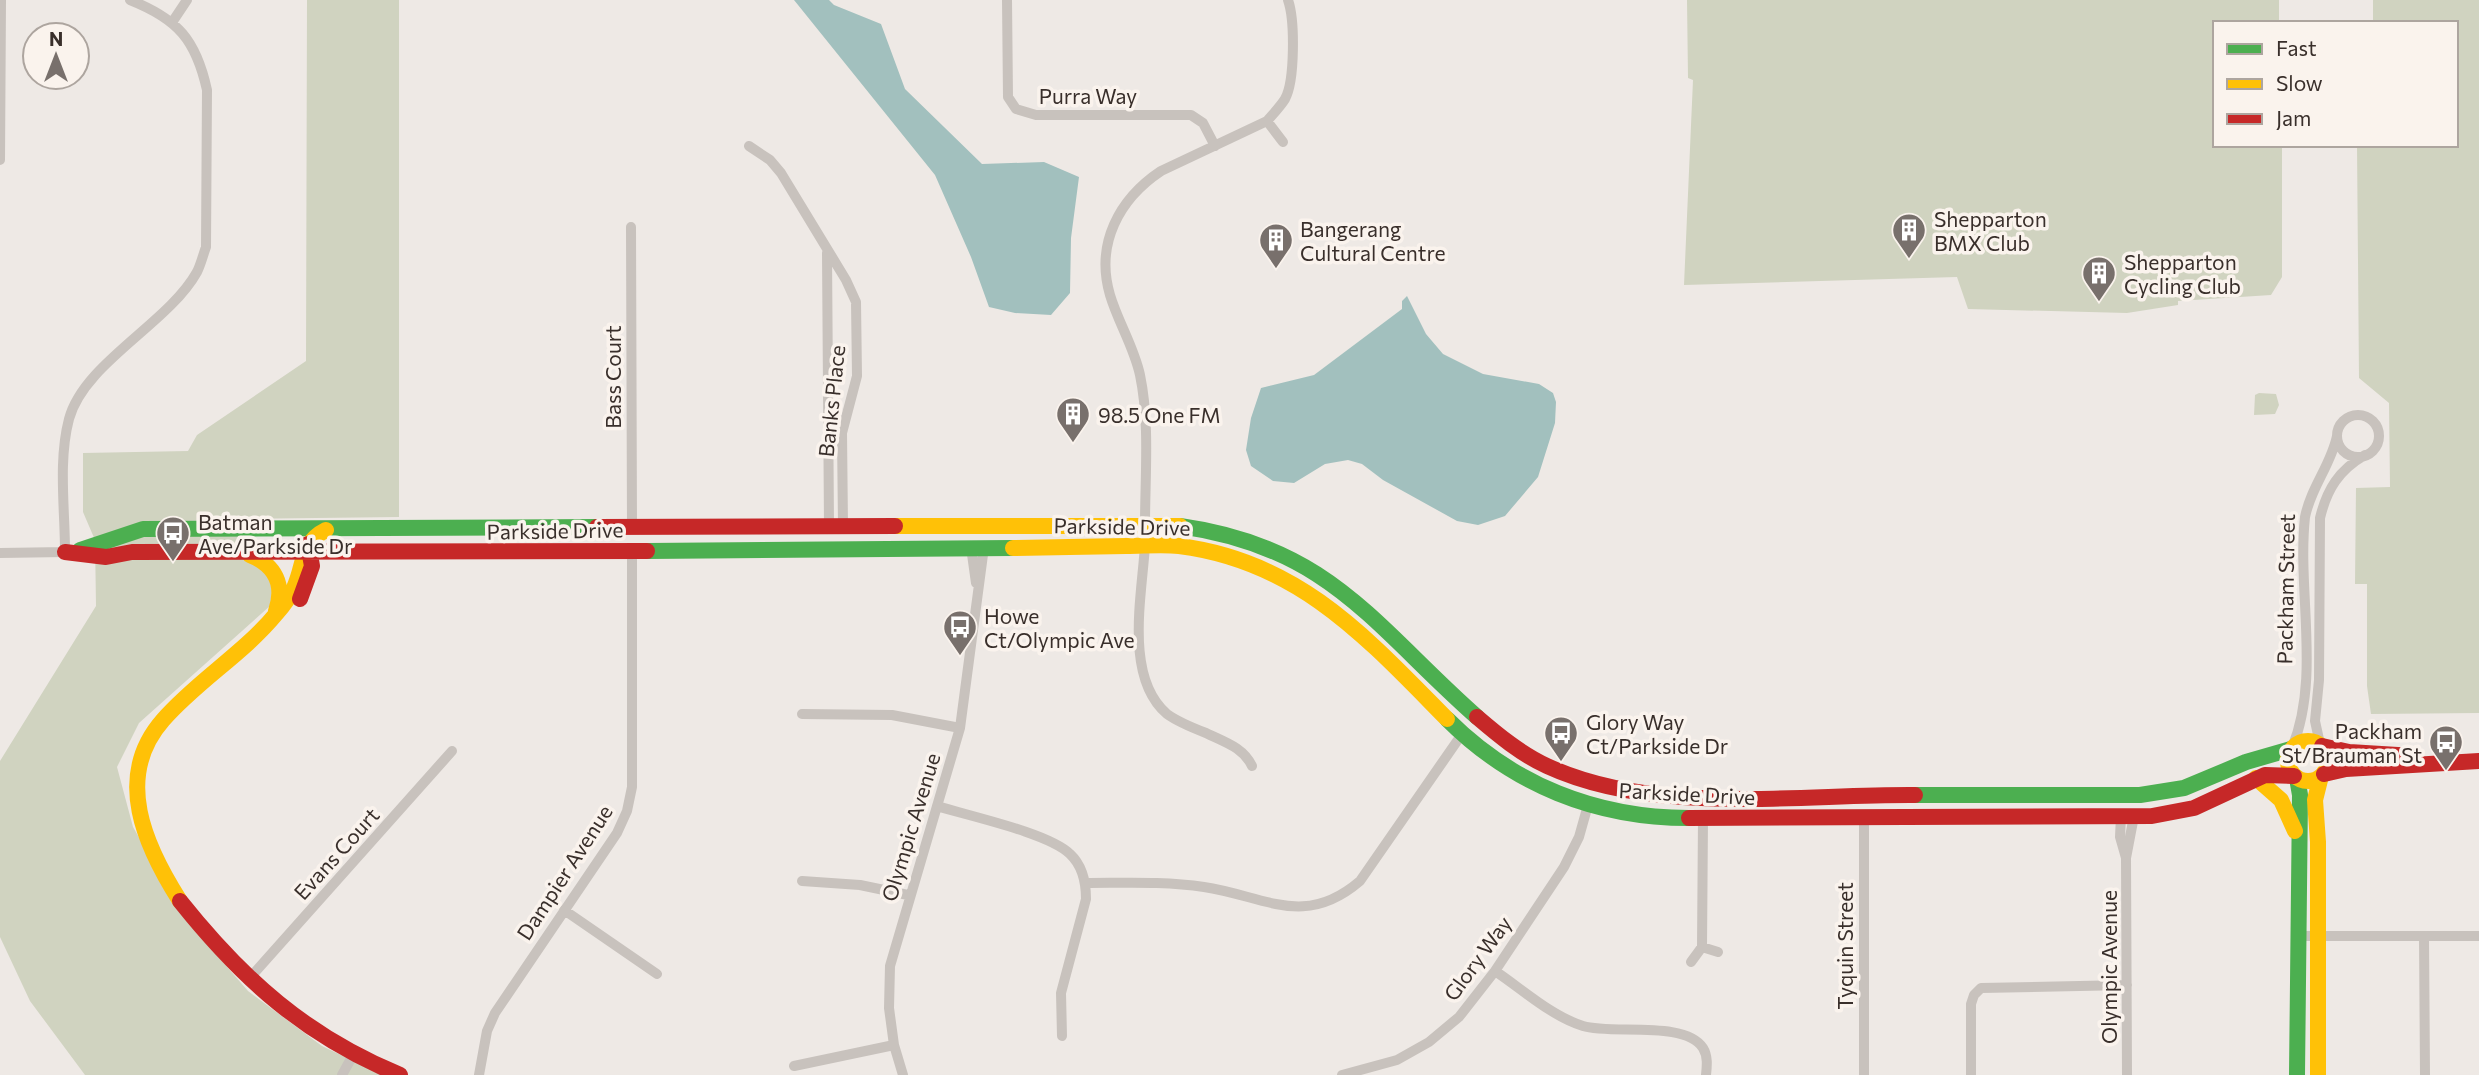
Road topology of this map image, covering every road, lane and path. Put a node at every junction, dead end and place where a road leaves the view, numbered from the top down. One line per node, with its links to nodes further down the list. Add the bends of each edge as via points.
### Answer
1 (1, 0): 11 (street)
2 (130, 0): 6 (street)
3 (187, 0): 6 (street)
4 (1007, 0): 10 (street, Purra Way, via 1008,97 1016,109 1036,115 1191,115 1202,123)
5 (1290, 2): 7 (street, via 1290,86)
6 (173, 21): 31 (street, via 202,66 207,90 206,247 198,270 183,291 91,380 74,408 64,453)
7 (1267, 121): 8 (street); 10 (street)
8 (1283, 142)
9 (749, 146): 13 (street, Banks Place, via 777,167)
10 (1215, 146): 21 (street, via 1146,181 1130,196 1117,215 1105,257 1109,294 1136,362 1144,404)
11 (0, 160)
12 (631, 227): 23 (street, Bass Court)
13 (825, 247): 14 (street, Banks Place); 15 (street, Banks Place, via 856,302 857,376)
14 (829, 405): 15 (street); 17 (street, Banks Place)
15 (848, 406): 18 (street, Banks Place)
16 (2337, 436): 19 (street, via 2346,453); 19 (street, Packham Street, via 2350,416 2369,418 2378,437); 40 (street, Packham Street, via 2305,517 2304,683)
17 (829, 443): 18 (street); 22 (street, Banks Place)
18 (842, 443): 22 (street, Banks Place)
19 (2365, 455): 39 (street, Packham Street, via 2339,473 2320,518 2315,721)
20 (976, 525): 21 (street, Parkside Drive); 22 (street, Parkside Drive); 27 (street)
21 (1145, 525): 26 (street); 36 (street, Parkside Drive, via 1226,535 1302,565 1353,600)
22 (836, 526): 23 (street, Parkside Drive); 28 (street)
23 (632, 527): 24 (street, Parkside Drive); 30 (street)
24 (332, 528): 25 (street, Parkside Drive); 29 (street, via 314,535)
25 (184, 529): 29 (street, via 229,537 292,538); 31 (street, Parkside Drive, via 135,529 101,545)
26 (1145, 545): 27 (street, Parkside Drive); 38 (street, Parkside Drive, via 1206,550 1296,582 1361,631); 44 (street, via 1142,677 1154,700 1169,715 1239,748)
27 (977, 547): 28 (street, Parkside Drive); 37 (street, Olympic Avenue, via 971,662)
28 (836, 548): 30 (street, Parkside Drive)
29 (307, 550): 30 (street, Parkside Drive); 33 (street, Parkside Drive); 34 (street, via 311,572 302,596 284,614)
30 (632, 550): 62 (street, Dampier Avenue, via 632,788 617,833)
31 (65, 552): 32 (street, Parkside Drive); 33 (street, Parkside Drive, via 106,557 132,552)
32 (0, 553)
33 (247, 554): 34 (street, via 263,560 277,576 280,600)
34 (267, 622): 72 (street, via 163,720 150,738 137,778 140,821 162,870 207,935)
35 (802, 714): 37 (street, via 892,715)
36 (1475, 717): 38 (street); 48 (street, Parkside Drive, via 1547,766)
37 (960, 728): 53 (street, Olympic Avenue)
38 (1462, 734): 52 (street, Parkside Drive, via 1515,774 1550,793); 60 (street, via 1360,881 1321,904 1280,906 1230,892 1173,884)
39 (2321, 745): 40 (street, via 2303,741); 42 (street); 45 (street, via 2328,759)
40 (2292, 749): 46 (street, via 2288,762); 50 (street, Parkside Drive, via 2184,788)
41 (452, 751): 72 (street, Evans Court)
42 (2395, 760): 43 (street); 45 (street)
43 (2474, 761)
44 (1252, 766)
45 (2323, 775): 46 (street, via 2309,781); 64 (street, via 2315,800)
46 (2295, 777): 47 (street, Parkside Drive, via 2273,773); 58 (street, via 2300,795)
47 (2256, 778): 55 (street, Parkside Drive, via 2194,808); 58 (street, via 2270,787 2287,812)
48 (1593, 784): 51 (street, Parkside Drive, via 1656,794); 52 (street)
49 (1864, 795): 50 (street, Parkside Drive); 51 (street, Parkside Drive); 54 (street)
50 (2128, 795): 55 (street)
51 (1788, 796): 56 (street)
52 (1588, 805): 57 (street, Parkside Drive, via 1637,815); 70 (street, Glory Way, via 1564,867)
53 (937, 806): 60 (street, via 1057,844 1079,865); 61 (street, Olympic Avenue)
54 (1864, 816): 55 (street, Parkside Drive); 56 (street, Parkside Drive); 84 (street, Tyquin Street)
55 (2127, 816): 73 (street, Olympic Avenue)
56 (1787, 817): 57 (street, Parkside Drive)
57 (1703, 818): 67 (street)
58 (2297, 841): 63 (street)
59 (802, 881): 61 (street, via 860,885)
60 (1086, 883): 74 (street, via 1061,993)
61 (908, 895): 75 (street, Olympic Avenue, via 890,966)
62 (564, 910): 71 (street); 80 (street, Dampier Avenue, via 495,1013)
63 (2297, 936): 64 (street); 87 (street)
64 (2319, 936): 65 (street); 88 (street)
65 (2424, 936): 66 (street); 89 (street)
66 (2479, 936)
67 (1702, 947): 68 (street); 69 (street)
68 (1718, 951)
69 (1691, 961)
70 (1495, 971): 82 (street, Glory Way, via 1459,1017 1429,1042 1397,1060); 83 (street, via 1580,1025 1694,1040 1707,1059)
71 (657, 974)
72 (248, 980): 76 (street, via 321,1037)
73 (2127, 985): 85 (street, via 1990,986 1977,991 1971,1004); 86 (street, Olympic Avenue)
74 (1062, 1036)
75 (894, 1045): 77 (street); 81 (street, Olympic Avenue)
76 (353, 1055): 78 (street); 79 (street)
77 (794, 1066)
78 (342, 1075)
79 (400, 1075)
80 (479, 1075)
81 (903, 1075)
82 (1342, 1075)
83 (1706, 1075)
84 (1864, 1075)
85 (1971, 1075)
86 (2127, 1075)
87 (2297, 1075)
88 (2318, 1075)
89 (2424, 1075)

